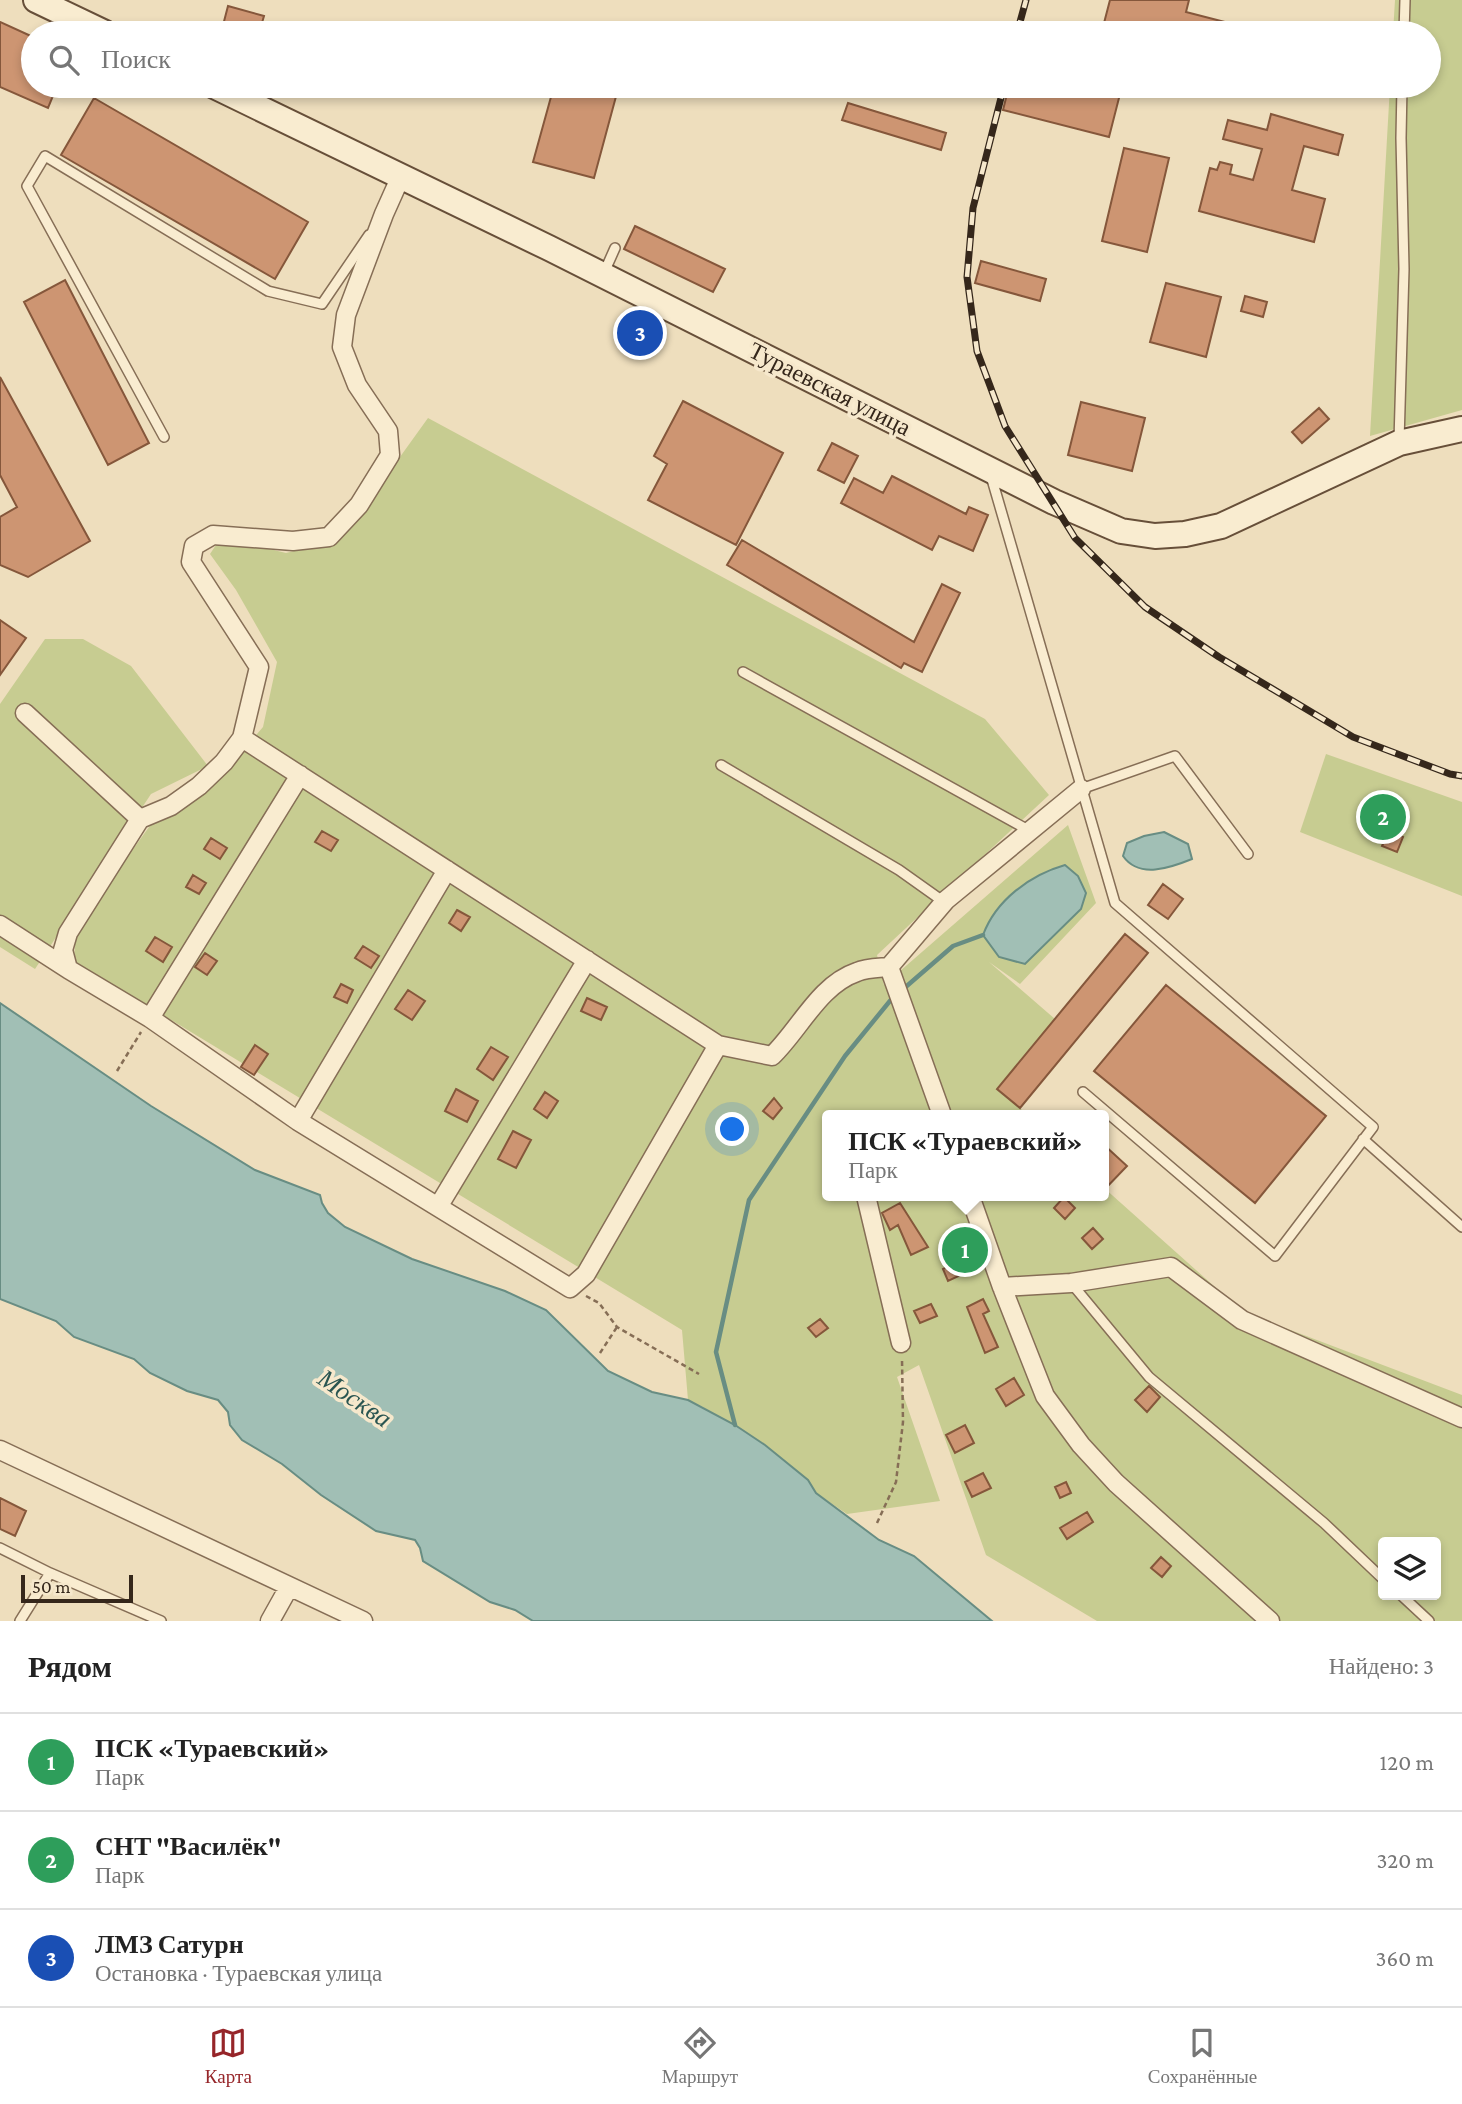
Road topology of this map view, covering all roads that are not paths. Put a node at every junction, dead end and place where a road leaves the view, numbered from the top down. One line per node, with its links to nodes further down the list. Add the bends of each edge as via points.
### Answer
1 (36, 0): 3 (main road)
2 (1405, 0): 4 (lane)
3 (81, 21)
4 (1404, 21)
5 (239, 98): 7 (main road, Тураевская улица)
6 (1402, 98): 13 (lane, via 1404,269)
7 (401, 176): 8 (street); 10 (main road, Тураевская улица)
8 (384, 214): 12 (lane, via 322,304 268,291 45,156 27,186); 17 (street, via 346,315 342,347 357,384 388,431 390,455 359,505 329,537 293,541 213,535 194,546 191,562 259,667)
9 (615, 248): 10 (lane)
10 (603, 275): 14 (main road, Тураевская улица)
11 (1462, 429): 13 (main road, Тураевская улица)
12 (164, 437)
13 (1399, 443): 14 (main road, Тураевская улица, via 1221,526 1185,534 1121,531)
14 (989, 471): 20 (lane)
15 (743, 671): 22 (lane)
16 (25, 713): 21 (street)
17 (243, 738): 19 (street); 21 (street, via 199,786 171,806)
18 (721, 765): 25 (lane, via 899,870)
19 (300, 775): 24 (street); 30 (street)
20 (1081, 789): 22 (street); 23 (lane, via 1175,756); 37 (lane, via 1115,903 1373,1127)
21 (140, 819): 29 (street, via 68,933 63,950)
22 (1030, 831): 25 (street)
23 (1248, 854)
24 (447, 870): 27 (street); 36 (street)
25 (944, 902): 28 (street)
26 (0, 925): 29 (street)
27 (587, 960): 31 (street); 40 (street)
28 (890, 967): 31 (street, via 856,972 822,994 772,1056); 33 (street)
29 (68, 969): 30 (street)
30 (150, 1018): 36 (street)
31 (718, 1045): 40 (street, via 586,1274 570,1288)
32 (1083, 1092): 34 (lane)
33 (939, 1110)
34 (1104, 1110)
35 (1109, 1114): 37 (lane, via 1275,1256)
36 (298, 1121): 40 (street)
37 (1363, 1139): 41 (lane)
38 (867, 1201): 44 (street)
39 (972, 1201): 43 (street)
40 (438, 1207)
41 (1462, 1227)
42 (1070, 1283): 43 (street); 45 (street, via 1171,1267 1242,1320); 49 (lane, via 1149,1377)
43 (1002, 1287): 56 (street, via 1045,1396 1081,1445 1116,1483)
44 (901, 1343)
45 (1462, 1418)
46 (0, 1450): 50 (street)
47 (0, 1548): 48 (lane)
48 (50, 1573): 52 (lane); 53 (lane)
49 (1378, 1573)
50 (289, 1587): 54 (street); 55 (street)
51 (1406, 1600): 57 (lane)
52 (20, 1621)
53 (161, 1621)
54 (270, 1621)
55 (363, 1621)
56 (1270, 1621)
57 (1429, 1621)

